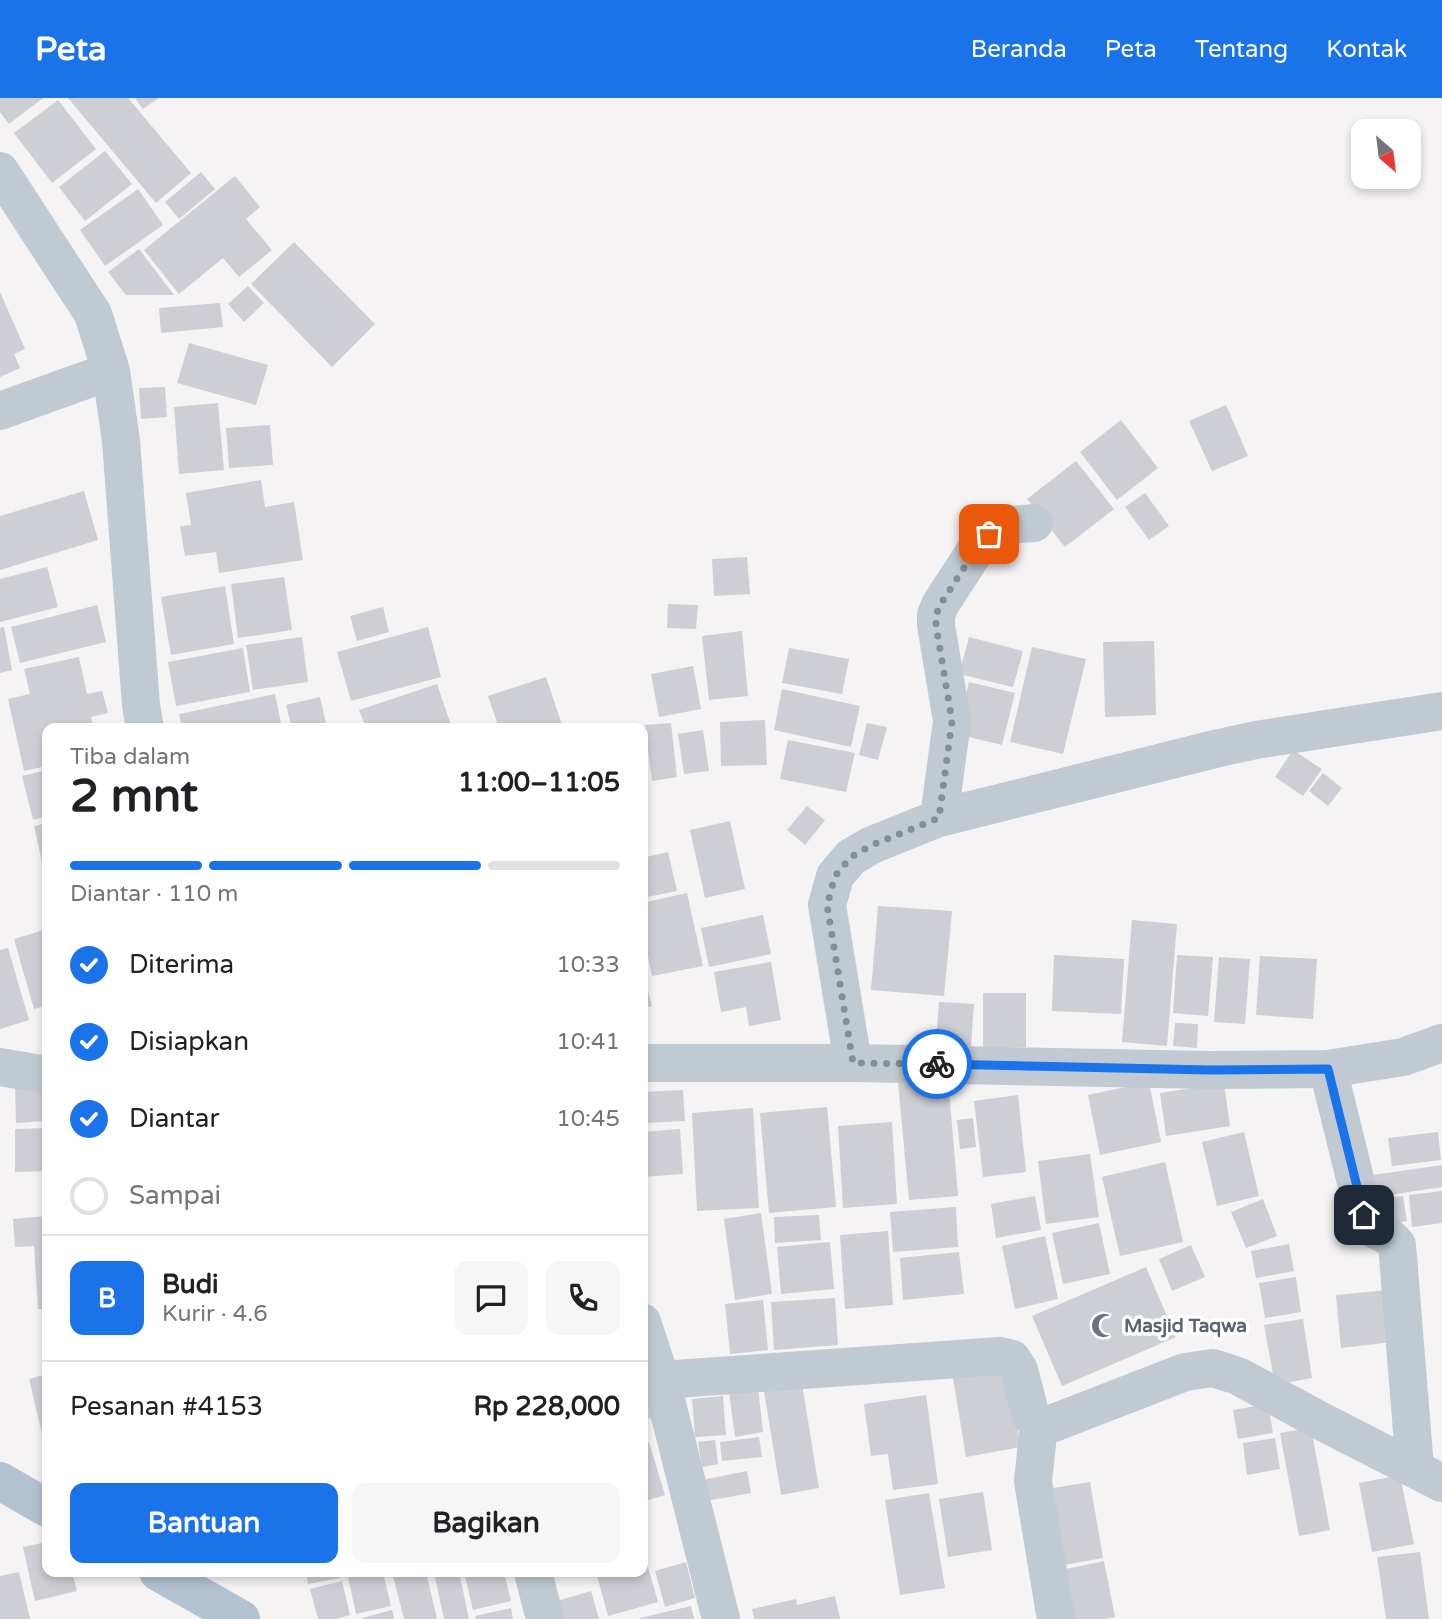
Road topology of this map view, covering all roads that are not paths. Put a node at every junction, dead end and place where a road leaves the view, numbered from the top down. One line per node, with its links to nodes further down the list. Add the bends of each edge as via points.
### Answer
1 (0, 171): 2 (street, via 93,314)
2 (111, 371): 3 (street); 6 (street)
3 (0, 411)
4 (1034, 523): 7 (street, via 1003,526 982,540 936,615 952,721)
5 (1442, 710): 7 (street, via 1256,740)
6 (144, 723)
7 (939, 818): 11 (street, via 872,845 851,857 835,876 827,905)
8 (1442, 1043): 9 (street)
9 (1403, 1057): 12 (street); 14 (street)
10 (648, 1063): 11 (street)
11 (853, 1063): 14 (street)
12 (1442, 1065)
13 (0, 1067): 15 (street)
14 (1328, 1069): 19 (street, via 1367,1224 1397,1245)
15 (42, 1074)
16 (648, 1340): 17 (street)
17 (661, 1380): 18 (street, via 1000,1356 1012,1359 1019,1370 1031,1416); 26 (street)
18 (1039, 1425): 19 (street, via 1185,1372 1213,1368 1238,1376); 27 (street, via 1033,1481)
19 (1428, 1476)
20 (0, 1481): 21 (main road)
21 (42, 1505)
22 (167, 1577): 24 (main road)
23 (534, 1577): 25 (street)
24 (241, 1619)
25 (545, 1619)
26 (721, 1619)
27 (1056, 1619)

